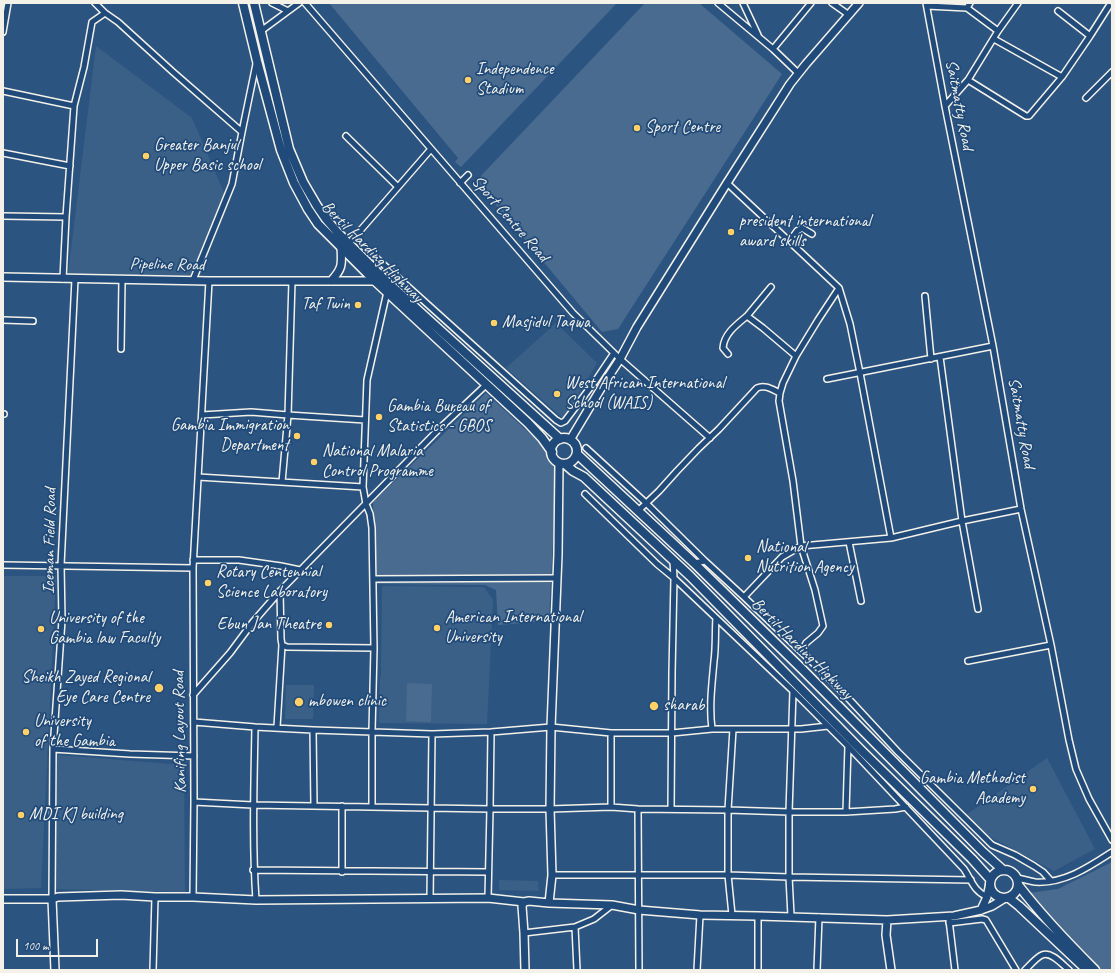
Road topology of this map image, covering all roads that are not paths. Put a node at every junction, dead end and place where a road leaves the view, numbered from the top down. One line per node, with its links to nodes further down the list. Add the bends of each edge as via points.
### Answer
1 (95, 3): 19 (street)
2 (243, 3): 28 (main road, Bertil Harding Highway)
3 (254, 3): 21 (main road, Bertil Harding Highway)
4 (272, 3): 17 (street)
5 (300, 3): 17 (street)
6 (305, 3): 39 (street, Sport Centre Road)
7 (718, 3): 25 (street)
8 (742, 3): 25 (street)
9 (811, 3): 27 (street)
10 (832, 3): 20 (street)
11 (859, 3): 20 (street)
12 (1018, 3): 22 (street)
13 (927, 4): 14 (street); 36 (street, Saitmatty Road)
14 (969, 5): 22 (street)
15 (1109, 5): 24 (street)
16 (6, 6): 23 (street)
17 (288, 11): 21 (street)
18 (1058, 11): 24 (street)
19 (105, 13): 35 (street, via 92,22); 37 (street)
20 (849, 15): 30 (street)
21 (261, 31): 50 (main road, Bertil Harding Highway, via 285,134 297,169 310,196 326,219)
22 (998, 31): 26 (street)
23 (3, 32)
24 (1090, 36): 31 (street)
25 (759, 38): 27 (street)
26 (994, 39): 31 (street); 32 (street)
27 (773, 49): 30 (street)
28 (257, 62): 37 (street); 50 (main road, Bertil Harding Highway, via 281,150 294,183 318,224)
29 (1112, 72): 34 (street)
30 (798, 73): 44 (street)
31 (1062, 76): 32 (street, via 1029,116)
32 (968, 80): 36 (street)
33 (3, 91): 35 (street)
34 (1086, 98)
35 (74, 106): 41 (street)
36 (945, 106): 67 (street, Saitmatty Road)
37 (242, 132): 55 (street, via 232,184)
38 (346, 136): 45 (street)
39 (431, 149): 43 (street, Sport Centre Road); 45 (street)
40 (3, 153): 41 (street)
41 (70, 166): 47 (street)
42 (468, 175): 43 (street)
43 (460, 183): 70 (street, Sport Centre Road, via 573,313)
44 (727, 183): 49 (street); 70 (street)
45 (398, 188): 50 (street)
46 (3, 216): 47 (street)
47 (66, 217): 52 (street)
48 (812, 234): 49 (street, via 802,228 796,231)
49 (789, 242): 61 (street)
50 (348, 243): 58 (street, via 341,266); 59 (main road, Bertil Harding Highway); 70 (street, via 561,423 565,422); 82 (main road, Bertil Harding Highway, via 387,282)
51 (3, 277): 52 (street, Pipeline Road)
52 (63, 279): 53 (street, Pipeline Road)
53 (75, 279): 54 (street, Pipeline Road); 105 (street, Iceman Field Road)
54 (122, 280): 55 (street, Pipeline Road); 68 (street)
55 (193, 280): 56 (street, Pipeline Road)
56 (208, 281): 57 (street, Pipeline Road); 79 (street, Kanifing Layout Road)
57 (292, 281): 58 (street, Pipeline Road); 78 (street)
58 (331, 281): 59 (street, Pipeline Road)
59 (375, 281): 62 (main road, Bertil Harding Highway)
60 (771, 288): 64 (street)
61 (838, 288): 71 (street); 74 (street, via 850,324)
62 (387, 292): 76 (main road, Bertil Harding Highway); 80 (street, via 367,380)
63 (924, 296): 73 (street)
64 (747, 316): 69 (street, via 727,335 724,348); 71 (street)
65 (3, 320): 66 (street)
66 (33, 321)
67 (993, 346): 72 (street); 94 (street, Saitmatty Road)
68 (121, 349)
69 (728, 354)
70 (617, 356): 81 (street, Sport Centre Road); 83 (street)
71 (796, 356): 77 (street)
72 (940, 357): 73 (street); 96 (street)
73 (931, 359): 74 (street)
74 (860, 373): 75 (street); 97 (street)
75 (827, 379)
76 (487, 384): 85 (main road, Bertil Harding Highway, via 528,423); 92 (street)
77 (780, 393): 81 (street, via 760,386); 99 (street, via 780,411 786,434)
78 (288, 415): 79 (street, via 251,412); 80 (street); 89 (street)
79 (202, 416): 88 (street, Kanifing Layout Road)
80 (365, 420): 90 (street)
81 (710, 438): 93 (street)
82 (560, 439): 83 (main road); 85 (main road, via 553,445)
83 (570, 440): 86 (main road, via 575,444)
84 (586, 448): 93 (street)
85 (552, 452): 87 (main road, via 554,458)
86 (577, 454): 87 (main road, via 574,460); 95 (main road, Bertil Harding Highway)
87 (562, 463): 101 (main road, Bertil Harding Highway, via 584,477); 108 (street)
88 (198, 477): 89 (street); 100 (street, Kanifing Layout Road)
89 (282, 482): 90 (street)
90 (363, 487): 92 (street)
91 (585, 494): 109 (street)
92 (366, 504): 107 (street); 110 (street, via 372,528)
93 (646, 504): 95 (street); 102 (street)
94 (1022, 509): 96 (street); 117 (street, Saitmatty Road)
95 (638, 511): 103 (main road, Bertil Harding Highway)
96 (962, 521): 97 (street); 114 (street)
97 (891, 538): 98 (street)
98 (849, 542): 99 (street); 113 (street)
99 (801, 546): 112 (street, via 782,557); 119 (street, via 823,626 806,643)
100 (193, 560): 106 (street, Kanifing Layout Road); 107 (street, via 239,560)
101 (673, 560): 109 (street); 167 (main road, Bertil Harding Highway, via 972,859)
102 (704, 561): 103 (street); 112 (street)
103 (694, 563): 158 (main road, Bertil Harding Highway)
104 (3, 564): 105 (street)
105 (61, 565): 106 (street); 138 (street, Iceman Field Road, via 62,620)
106 (193, 568): 122 (street, Kanifing Layout Road)
107 (300, 570): 111 (street)
108 (557, 578): 110 (street); 127 (street)
109 (674, 578): 115 (street); 135 (street)
110 (373, 579): 118 (street)
111 (280, 591): 116 (street); 122 (street)
112 (744, 597): 119 (street)
113 (861, 601)
114 (978, 609)
115 (716, 618): 121 (street); 128 (street)
116 (282, 645): 118 (street); 126 (street)
117 (1051, 646): 120 (street); 155 (street, Saitmatty Road, via 1076,769)
118 (374, 648): 132 (street)
119 (802, 652): 168 (street, via 992,845 1034,866)
120 (968, 661)
121 (793, 691): 124 (street); 130 (street)
122 (193, 695): 123 (street, Kanifing Layout Road)
123 (194, 722): 125 (street); 139 (street, Kanifing Layout Road)
124 (828, 726): 130 (street); 137 (street)
125 (254, 727): 126 (street); 141 (street)
126 (277, 727): 131 (street)
127 (551, 727): 133 (street); 134 (street); 149 (street)
128 (712, 729): 129 (street); 135 (street)
129 (733, 729): 130 (street); 152 (street)
130 (792, 729): 153 (street)
131 (314, 730): 132 (street); 142 (street)
132 (372, 731): 136 (street); 144 (street)
133 (491, 732): 136 (street); 148 (street)
134 (611, 733): 135 (street); 145 (street)
135 (672, 733): 151 (street)
136 (432, 734): 147 (street)
137 (848, 746): 146 (street); 154 (street)
138 (53, 749): 139 (street); 177 (street, Iceman Field Road)
139 (194, 756): 140 (street, Kanifing Layout Road)
140 (194, 802): 141 (street); 171 (street, Kanifing Layout Road)
141 (253, 805): 142 (street); 157 (street)
142 (314, 806): 143 (street)
143 (342, 806): 144 (street); 159 (street)
144 (372, 807): 147 (street)
145 (611, 807): 149 (street); 150 (street)
146 (906, 807): 154 (street); 166 (street, via 964,869)
147 (431, 808): 148 (street); 160 (street)
148 (490, 809): 149 (street); 161 (street)
149 (550, 809): 162 (street)
150 (638, 809): 151 (street); 163 (street)
151 (671, 809): 152 (street)
152 (728, 810): 153 (street); 164 (street)
153 (789, 812): 154 (street); 165 (street)
154 (846, 812)
155 (1112, 840)
156 (1112, 852): 168 (street, via 1067,878)
157 (254, 870): 159 (street); 178 (street)
158 (1003, 870): 167 (main road, via 995,872); 169 (main road, via 1012,872)
159 (342, 872): 160 (street)
160 (430, 872): 161 (street); 173 (street)
161 (488, 872): 174 (street)
162 (552, 875): 163 (street); 180 (street)
163 (639, 875): 164 (street); 182 (street)
164 (728, 875): 165 (street); 185 (street)
165 (789, 877): 166 (street); 187 (street)
166 (971, 880): 172 (street, via 974,888)
167 (990, 881): 172 (street); 175 (main road, via 991,891 997,896)
168 (1051, 881): 169 (street)
169 (1018, 882): 175 (main road, via 1015,893); 207 (main road, via 1036,908)
170 (154, 897): 171 (street); 177 (street, via 121,895); 194 (street)
171 (193, 897): 178 (street)
172 (987, 897): 183 (street)
173 (430, 898): 174 (street); 178 (street)
174 (488, 898): 179 (street)
175 (1007, 898): 183 (street); 206 (main road, via 1019,906)
176 (3, 899): 177 (street)
177 (52, 899): 193 (street)
178 (256, 900)
179 (524, 902): 180 (street); 192 (street)
180 (549, 903): 181 (street)
181 (612, 905): 182 (street); 191 (street, via 594,919)
182 (639, 910): 184 (street); 197 (street)
183 (981, 910): 190 (street)
184 (700, 915): 185 (street); 198 (street)
185 (732, 915): 186 (street)
186 (758, 916): 187 (street); 199 (street)
187 (791, 916): 188 (street)
188 (819, 917): 189 (street); 200 (street)
189 (887, 920): 190 (street); 201 (street, via 886,935)
190 (949, 920): 202 (street); 203 (street, via 986,920)
191 (574, 927): 192 (street); 196 (street)
192 (524, 933): 195 (street)
193 (55, 970)
194 (153, 970)
195 (525, 970)
196 (577, 970)
197 (639, 970)
198 (697, 970)
199 (758, 970)
200 (817, 970)
201 (891, 970)
202 (955, 970)
203 (1016, 970)
204 (1025, 970): 205 (street, via 1042,955 1049,954)
205 (1069, 970)
206 (1087, 970)
207 (1096, 970)

